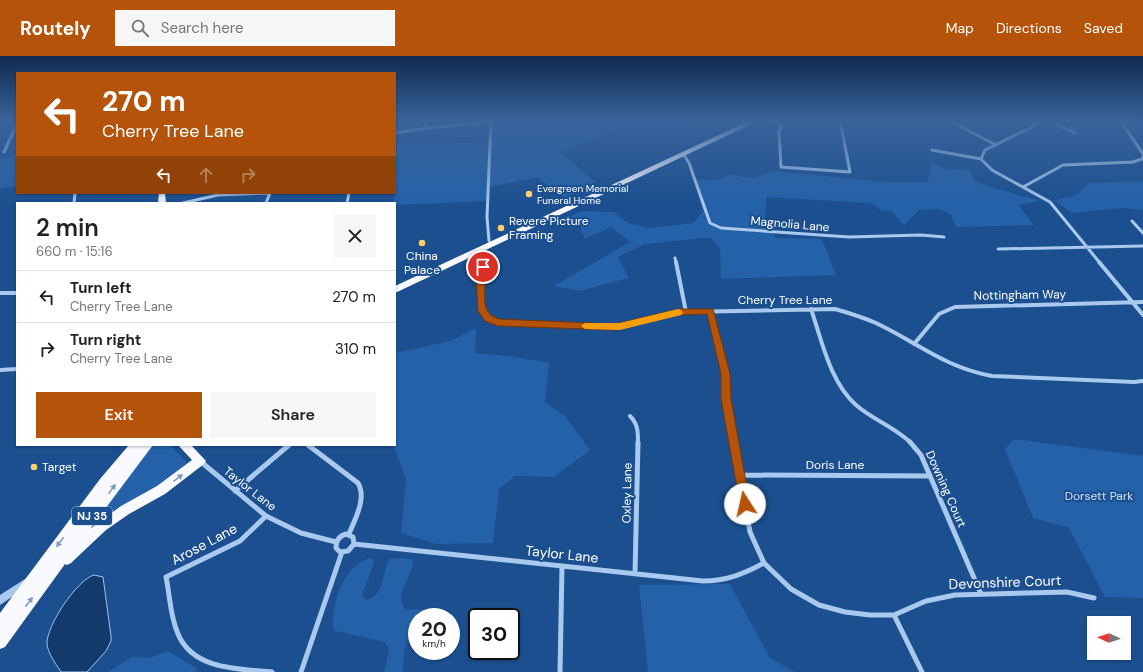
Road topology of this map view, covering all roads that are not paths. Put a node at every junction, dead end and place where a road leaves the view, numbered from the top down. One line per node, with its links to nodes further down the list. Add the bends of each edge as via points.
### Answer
1 (5, 149): 9 (street)
2 (490, 149): 19 (street, Cherry Tree Lane)
3 (689, 149): 19 (highway)
4 (697, 149): 10 (highway)
5 (780, 149): 6 (street, via 781,166 850,172)
6 (846, 149)
7 (988, 149): 12 (street, via 983,152)
8 (932, 150): 12 (street)
9 (4, 152)
10 (684, 155): 18 (street, Magnolia Lane, via 710,223 721,228 849,237); 19 (highway)
11 (1143, 157): 13 (street, via 1133,162 1063,166)
12 (981, 159): 13 (street, via 992,170)
13 (1023, 187): 21 (street, via 1050,202)
14 (244, 194): 15 (street, via 218,195)
15 (187, 202)
16 (1132, 221): 17 (street)
17 (1143, 233)
18 (944, 237)
19 (486, 245): 24 (highway); 25 (highway); 32 (street, Cherry Tree Lane, via 485,261 480,274 481,307 485,315 496,322 615,327)
20 (1143, 246): 21 (street)
21 (1087, 247): 22 (street); 28 (street)
22 (998, 249)
23 (676, 258): 32 (street)
24 (396, 284)
25 (396, 290)
26 (0, 293): 27 (street)
27 (16, 293)
28 (1133, 302): 29 (street, Nottingham Way); 33 (street); 34 (street, Nottingham Way, via 955,307 939,314)
29 (1143, 302)
30 (811, 309): 31 (street, Cherry Tree Lane); 34 (street, Cherry Tree Lane, via 835,309 856,314); 46 (street, Downing Court, via 843,391 862,410 907,438 921,455)
31 (710, 311): 32 (street, Cherry Tree Lane); 45 (street, Devonshire Court, via 725,374 726,399)
32 (686, 312)
33 (1143, 315)
34 (914, 344): 37 (street, Cherry Tree Lane, via 954,366 985,376)
35 (16, 369): 36 (street)
36 (0, 370)
37 (1143, 381)
38 (630, 416): 55 (street, Oxley Lane, via 638,430)
39 (135, 446): 56 (highway, NJ 35, one-way to 56, via 104,483)
40 (146, 446): 56 (highway, NJ 35, one-way to 40)
41 (185, 446): 44 (highway)
42 (288, 446): 47 (street)
43 (309, 446): 49 (street, via 361,487 362,497)
44 (200, 461): 47 (street, Taylor Lane); 56 (highway, one-way to 44, via 102,526 161,490)
45 (740, 475): 46 (street, Doris Lane); 53 (street, Devonshire Court, via 750,532)
46 (930, 476): 57 (street, Downing Court)
47 (235, 491): 48 (street, Taylor Lane)
48 (266, 516): 50 (street, Taylor Lane, via 301,533); 63 (street, Arose Lane, via 240,542 166,577 178,635 189,651 215,664)
49 (349, 534): 50 (street, via 343,535); 51 (street, via 355,539)
50 (336, 542): 52 (street, via 337,550)
51 (354, 544): 52 (street, via 348,551); 54 (street, Taylor Lane)
52 (342, 552): 64 (street)
53 (764, 563): 55 (street, Taylor Lane, via 739,576 719,581); 60 (street, Devonshire Court, via 791,589 820,605 845,612)
54 (562, 566): 55 (street, Taylor Lane); 65 (street)
55 (635, 574)
56 (37, 582): 59 (street); 61 (highway, NJ 35)
57 (981, 594): 58 (street, Devonshire Court, via 1067,592); 60 (street, Devonshire Court, via 939,597)
58 (1094, 598)
59 (0, 600)
60 (894, 615): 66 (street)
61 (6, 617): 62 (highway, NJ 35)
62 (0, 642)
63 (272, 672)
64 (301, 672)
65 (560, 672)
66 (922, 672)

